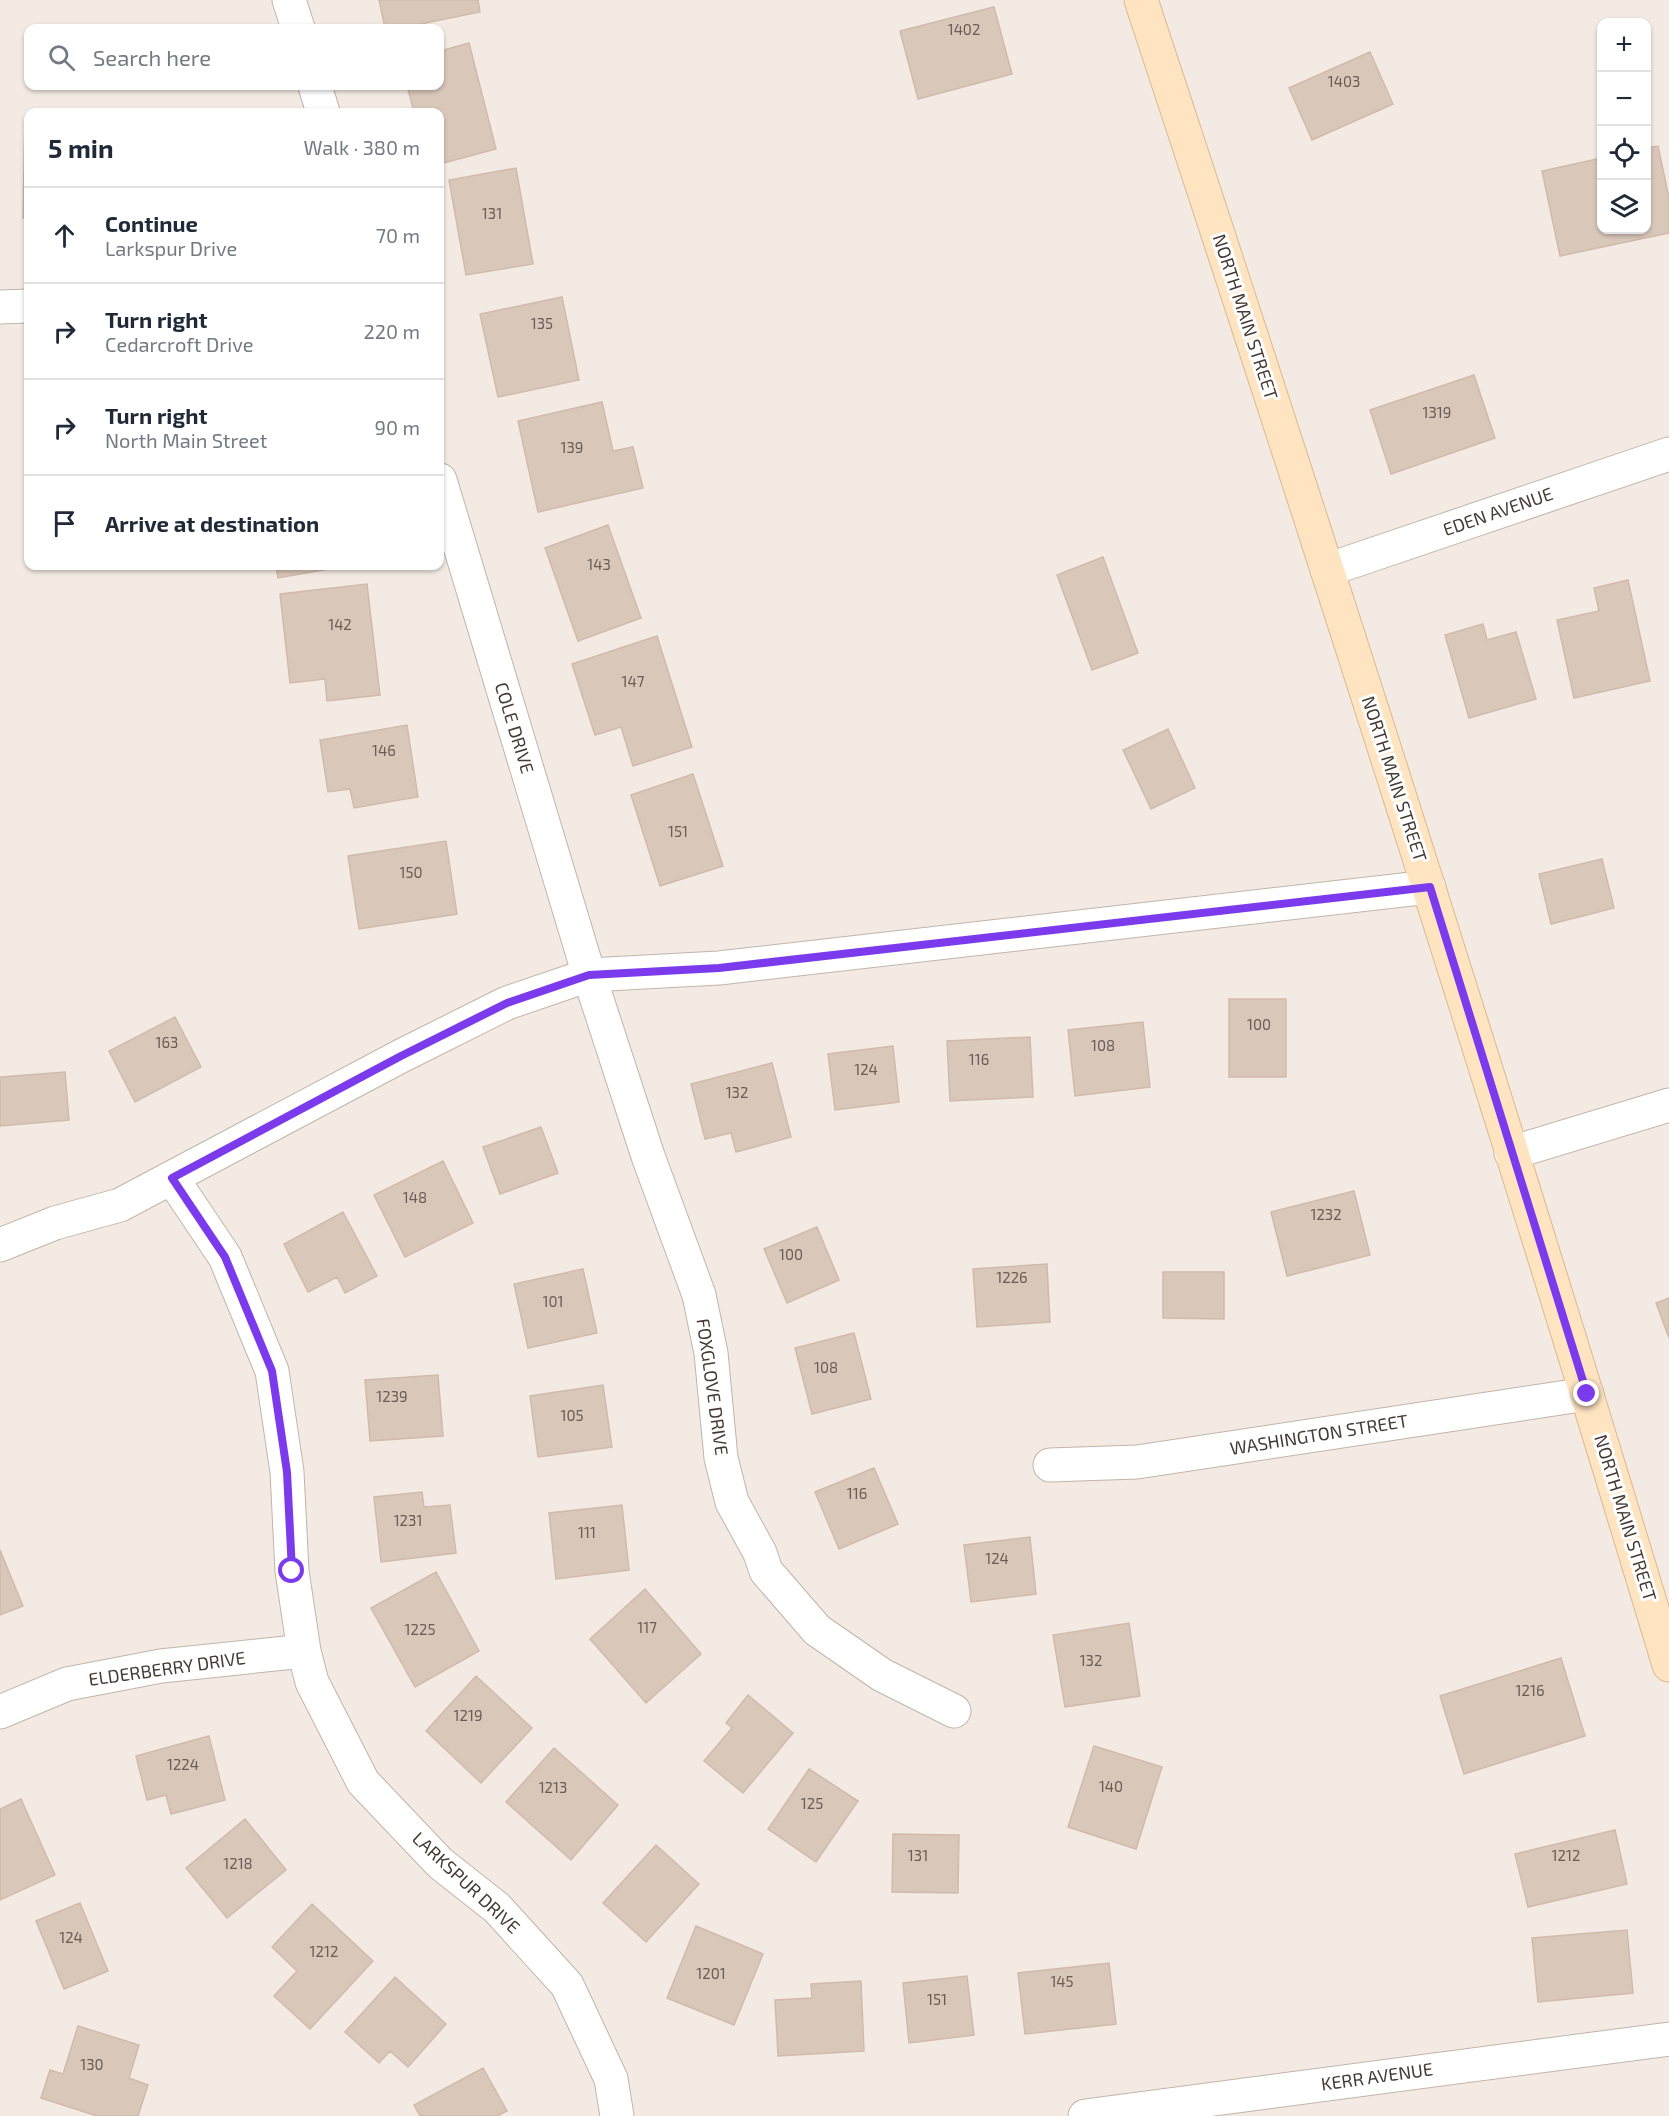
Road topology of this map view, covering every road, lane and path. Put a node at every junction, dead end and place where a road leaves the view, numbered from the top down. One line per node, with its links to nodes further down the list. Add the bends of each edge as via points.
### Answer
1 (289, 0): 3 (street)
2 (1142, 0): 10 (main road, NORTH MAIN STREET)
3 (297, 24)
4 (316, 90): 5 (street)
5 (322, 108)
6 (24, 306): 7 (street)
7 (0, 307)
8 (1669, 454): 10 (street, EDEN AVENUE)
9 (444, 493): 12 (street, COLE DRIVE)
10 (1327, 570): 11 (main road, NORTH MAIN STREET)
11 (1430, 887): 12 (street, via 719,968); 14 (main road, NORTH MAIN STREET)
12 (589, 975): 15 (street, via 507,1003); 21 (street, FOXGLOVE DRIVE, via 648,1156 699,1295 711,1353 721,1458 732,1502 766,1571 817,1630 882,1675)
13 (1669, 1105): 14 (street)
14 (1511, 1153): 17 (main road, NORTH MAIN STREET)
15 (172, 1178): 16 (street, via 120,1205 55,1223); 19 (street, LARKSPUR DRIVE, via 225,1257 272,1371 287,1472 292,1571)
16 (0, 1245)
17 (1587, 1394): 18 (street, WASHINGTON STREET, via 1137,1462); 20 (main road, NORTH MAIN STREET)
18 (1050, 1465)
19 (304, 1651): 22 (street, ELDERBERRY DRIVE, via 161,1666 67,1684); 24 (street, LARKSPUR DRIVE, via 312,1682 363,1782 440,1863 497,1908 567,1985 611,2079)
20 (1669, 1665)
21 (954, 1711)
22 (0, 1712)
23 (1669, 2039): 25 (street, KERR AVENUE)
24 (617, 2116)
25 (1085, 2116)

